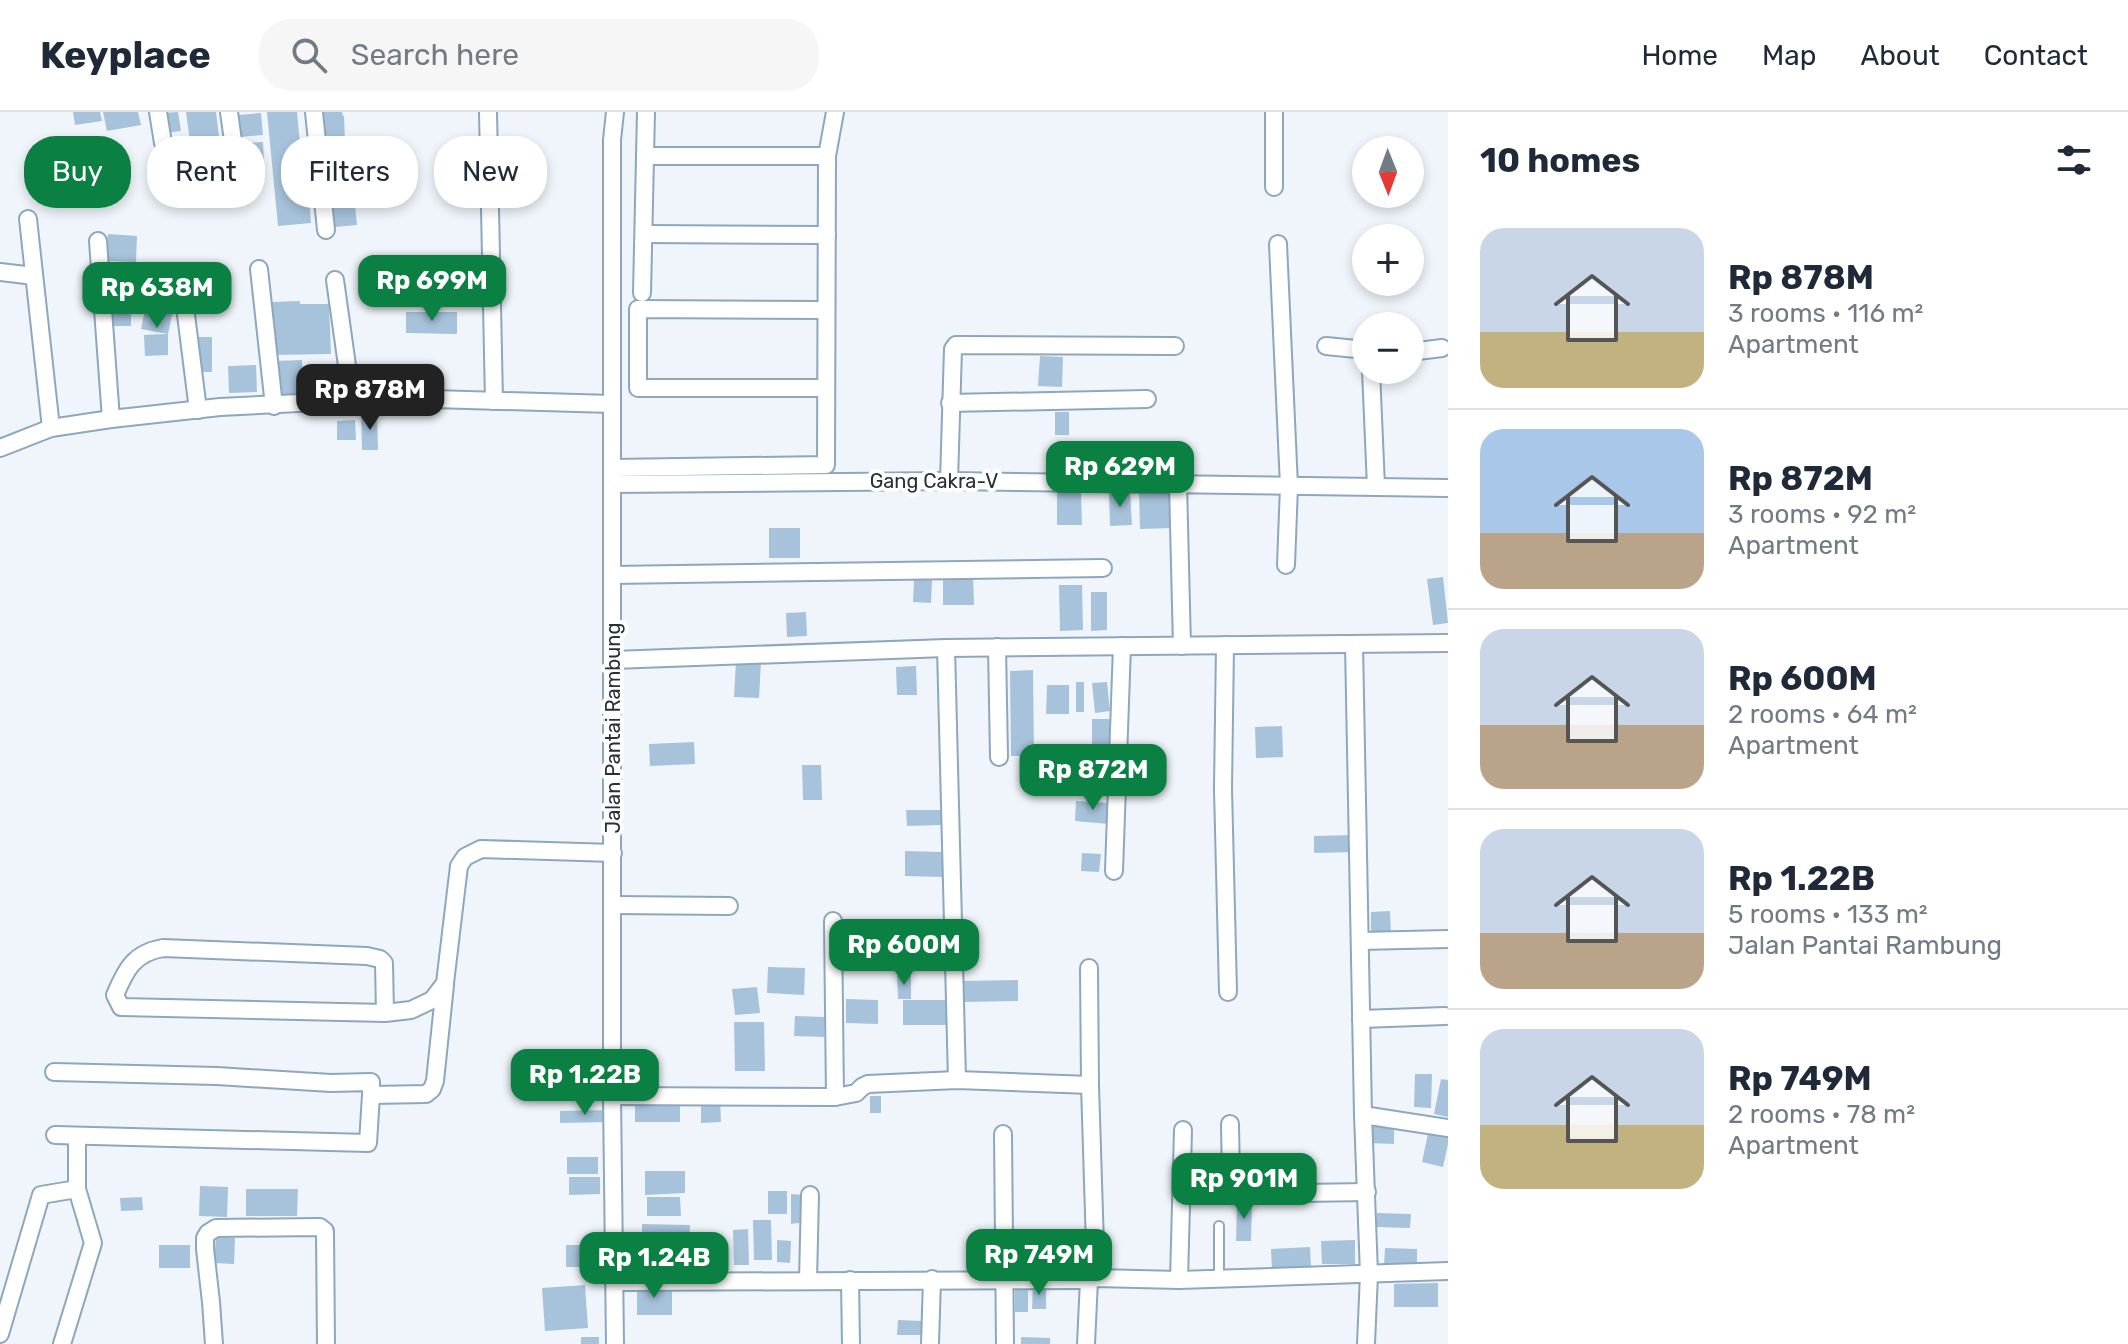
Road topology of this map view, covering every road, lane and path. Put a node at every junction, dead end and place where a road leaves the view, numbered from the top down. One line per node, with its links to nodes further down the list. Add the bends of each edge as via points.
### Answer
1 (158, 112): 9 (street)
2 (229, 112): 10 (street)
3 (314, 112): 15 (street)
4 (488, 112): 36 (street)
5 (615, 112): 38 (street, Jalan Pantai Rambung)
6 (646, 112): 11 (street)
7 (835, 112): 12 (street)
8 (1274, 112): 13 (street)
9 (162, 136)
10 (232, 136)
11 (645, 156): 12 (street); 16 (street)
12 (827, 156): 17 (street)
13 (1274, 187)
14 (28, 219): 23 (street)
15 (326, 230)
16 (644, 234): 17 (street); 25 (street)
17 (827, 235): 26 (street)
18 (98, 241): 41 (street)
19 (1278, 244): 47 (street)
20 (259, 269): 39 (street)
21 (0, 272): 23 (street)
22 (181, 275): 40 (street)
23 (34, 276): 42 (street)
24 (335, 280): 35 (street)
25 (642, 293)
26 (826, 310): 33 (street); 33 (street, via 638,309 638,388)
27 (1175, 346): 37 (street, via 956,345)
28 (1326, 346): 30 (street)
29 (1442, 348): 31 (street)
30 (1352, 349)
31 (1424, 350)
32 (1372, 384): 48 (street)
33 (826, 388): 44 (street, via 826,465)
34 (1147, 399): 37 (street)
35 (352, 401): 36 (street); 39 (street)
36 (494, 401): 38 (street)
37 (950, 403): 45 (street)
38 (612, 404): 44 (street, Jalan Pantai Rambung)
39 (274, 406): 40 (street)
40 (198, 410): 41 (street)
41 (111, 419): 42 (street)
42 (51, 428): 43 (street)
43 (0, 448)
44 (612, 476): 45 (street, Gang Cakra-V); 52 (street, Jalan Pantai Rambung)
45 (949, 481): 46 (street, Gang Cakra-V)
46 (1178, 484): 47 (street, Gang Cakra-V); 57 (street)
47 (1289, 486): 48 (street, Gang Cakra-V); 50 (street)
48 (1376, 487): 49 (street, Gang Cakra-V)
49 (1448, 488)
50 (1286, 565)
51 (1103, 568): 52 (street)
52 (612, 575): 60 (street, Jalan Pantai Rambung)
53 (1448, 643): 54 (street)
54 (1354, 644): 55 (street); 68 (street)
55 (1225, 645): 57 (street); 71 (street)
56 (1122, 646): 57 (street); 58 (street); 63 (street)
57 (1182, 646)
58 (997, 647): 59 (street); 61 (street)
59 (946, 648): 60 (street); 76 (street)
60 (613, 660): 62 (street, Jalan Pantai Rambung)
61 (999, 757)
62 (613, 853): 64 (street, Jalan Pantai Rambung); 70 (street, via 481,849 465,857 459,866)
63 (1114, 871)
64 (613, 905): 65 (street); 79 (street, Jalan Pantai Rambung)
65 (729, 906)
66 (833, 921): 80 (street)
67 (1448, 939): 68 (street)
68 (1360, 941): 74 (street)
69 (1089, 968): 77 (street)
70 (445, 983): 72 (street, via 432,1000 411,1010); 78 (street, via 432,1089 416,1095)
71 (1228, 992)
72 (385, 1013): 72 (street, via 384,963 367,956 148,950 124,974 115,995 121,1007)
73 (1445, 1016): 74 (street)
74 (1361, 1019): 81 (street)
75 (54, 1072): 78 (street, via 371,1082)
76 (957, 1080): 77 (street); 80 (street, via 868,1084)
77 (1090, 1085): 97 (street)
78 (371, 1095): 87 (street, via 368,1143)
79 (612, 1096): 80 (street); 101 (street, Jalan Pantai Rambung)
80 (835, 1097)
81 (1363, 1115): 83 (street); 89 (street)
82 (1230, 1124): 89 (street, via 1231,1182 1236,1193)
83 (1448, 1128)
84 (1183, 1130): 99 (street)
85 (1003, 1134): 96 (street)
86 (55, 1135): 87 (street)
87 (77, 1136): 88 (street)
88 (77, 1189): 102 (street, via 41,1195); 103 (street, via 93,1243)
89 (1367, 1192): 93 (street)
90 (810, 1195): 100 (street)
91 (1219, 1226): 94 (lane)
92 (1448, 1271): 93 (street)
93 (1369, 1274): 94 (street); 111 (street)
94 (1219, 1278): 99 (street)
95 (932, 1279): 96 (street); 98 (street); 108 (street)
96 (1005, 1279): 97 (street); 109 (street)
97 (1092, 1279): 99 (street); 110 (street)
98 (850, 1280): 100 (street); 107 (street)
99 (1179, 1280)
100 (808, 1281): 101 (street)
101 (614, 1282): 106 (street, Jalan Pantai Rambung)
102 (0, 1334)
103 (62, 1344)
104 (214, 1344): 105 (street, via 208,1233 216,1228 320,1227 325,1231)
105 (326, 1344)
106 (615, 1344)
107 (851, 1344)
108 (930, 1344)
109 (1005, 1344)
110 (1086, 1344)
111 (1366, 1344)

